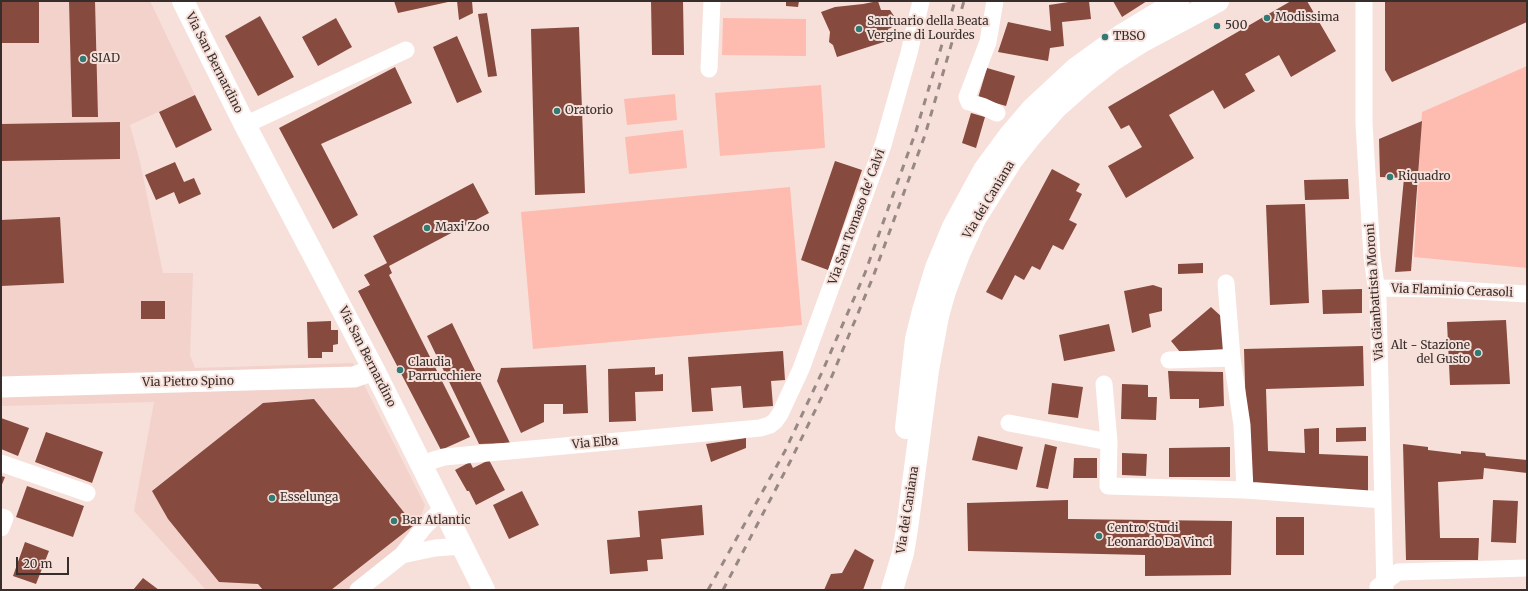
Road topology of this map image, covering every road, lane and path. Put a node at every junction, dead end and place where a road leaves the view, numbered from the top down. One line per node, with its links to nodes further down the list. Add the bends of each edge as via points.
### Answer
1 (183, 1): 11 (main road, Via San Bernardino)
2 (712, 1): 9 (street)
3 (921, 1): 21 (street, Via San Tomaso de' Calvi, via 883,145 801,369 780,414)
4 (995, 1): 10 (street, via 988,42 967,97 969,102)
5 (1178, 1): 37 (main road, Via dei Caniana, via 1097,51 1044,98 1009,136 984,170 960,213 936,268 922,311 916,339 897,519)
6 (1218, 1): 38 (main road, Via dei Caniana, via 1113,60 1057,107 1012,160 974,220 959,254 938,316 928,370 903,553)
7 (1364, 1): 13 (street, Via Gianbattista Moroni, via 1364,124)
8 (406, 50): 11 (street, Via San Bernardino)
9 (709, 69)
10 (997, 113)
11 (245, 125): 17 (main road, Via San Bernardino)
12 (1226, 283): 15 (street)
13 (1376, 288): 14 (street, Via Flaminio Cerasoli); 27 (street, Via Gianbattista Moroni)
14 (1527, 294)
15 (1232, 358): 16 (street); 25 (street, via 1242,425)
16 (1169, 360)
17 (374, 370): 19 (street, Via Pietro Spino, via 354,377); 24 (main road, Via San Bernardino)
18 (1104, 384): 22 (street)
19 (1, 386)
20 (1009, 423): 22 (street)
21 (770, 425): 24 (street, Via Elba, via 760,428 444,457)
22 (1109, 442): 25 (street, via 1108,486)
23 (1, 463): 26 (street)
24 (421, 464): 28 (main road, Via San Bernardino)
25 (1245, 490): 27 (street)
26 (87, 493)
27 (1383, 500): 34 (street, Via Gianbattista Moroni)
28 (443, 508): 31 (main road, Via San Bernardino); 32 (street)
29 (1, 517): 30 (street, via 5,518)
30 (1, 528)
31 (462, 546): 32 (street, via 435,548); 36 (main road, Via San Bernardino)
32 (402, 555): 35 (street)
33 (1527, 568): 34 (street, via 1398,572)
34 (1381, 588)
35 (358, 590)
36 (484, 590)
37 (879, 590)
38 (892, 590)

